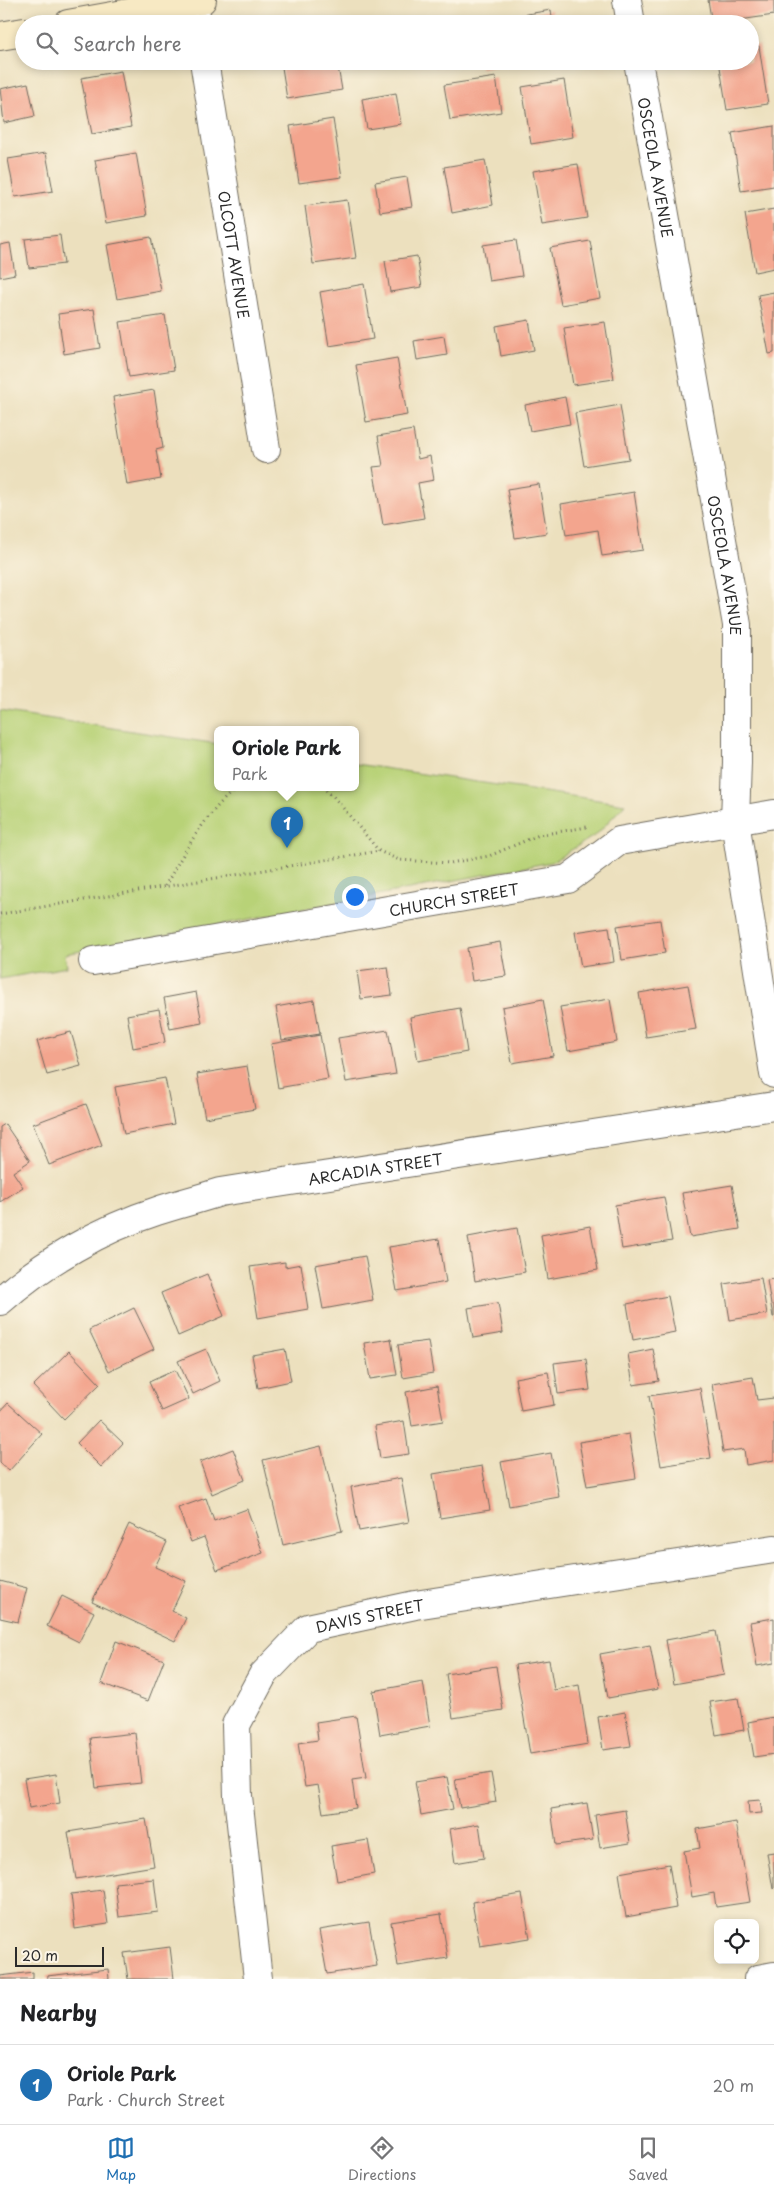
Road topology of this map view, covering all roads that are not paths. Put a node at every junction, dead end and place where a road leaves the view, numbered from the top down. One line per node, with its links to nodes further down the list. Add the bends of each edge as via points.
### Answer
1 (627, 0): 4 (street)
2 (197, 6): 3 (street)
3 (132, 15)
4 (630, 15)
5 (15, 34): 6 (street)
6 (0, 36)
7 (205, 70): 9 (street, OLCOTT AVENUE)
8 (640, 70): 11 (street, OSCEOLA AVENUE, via 737,625)
9 (266, 449)
10 (774, 814): 11 (street, CHURCH STREET)
11 (735, 821): 12 (street, CHURCH STREET, via 619,842 568,879); 13 (street, OSCEOLA AVENUE)
12 (93, 962)
13 (774, 1074)
14 (774, 1106): 15 (street, ARCADIA STREET, via 220,1192 105,1232 50,1264)
15 (0, 1301)
16 (774, 1549): 18 (street, DAVIS STREET, via 415,1605 308,1628 263,1675 236,1726 238,1796)
17 (774, 1976): 19 (street)
18 (258, 1979)
19 (758, 1979)

